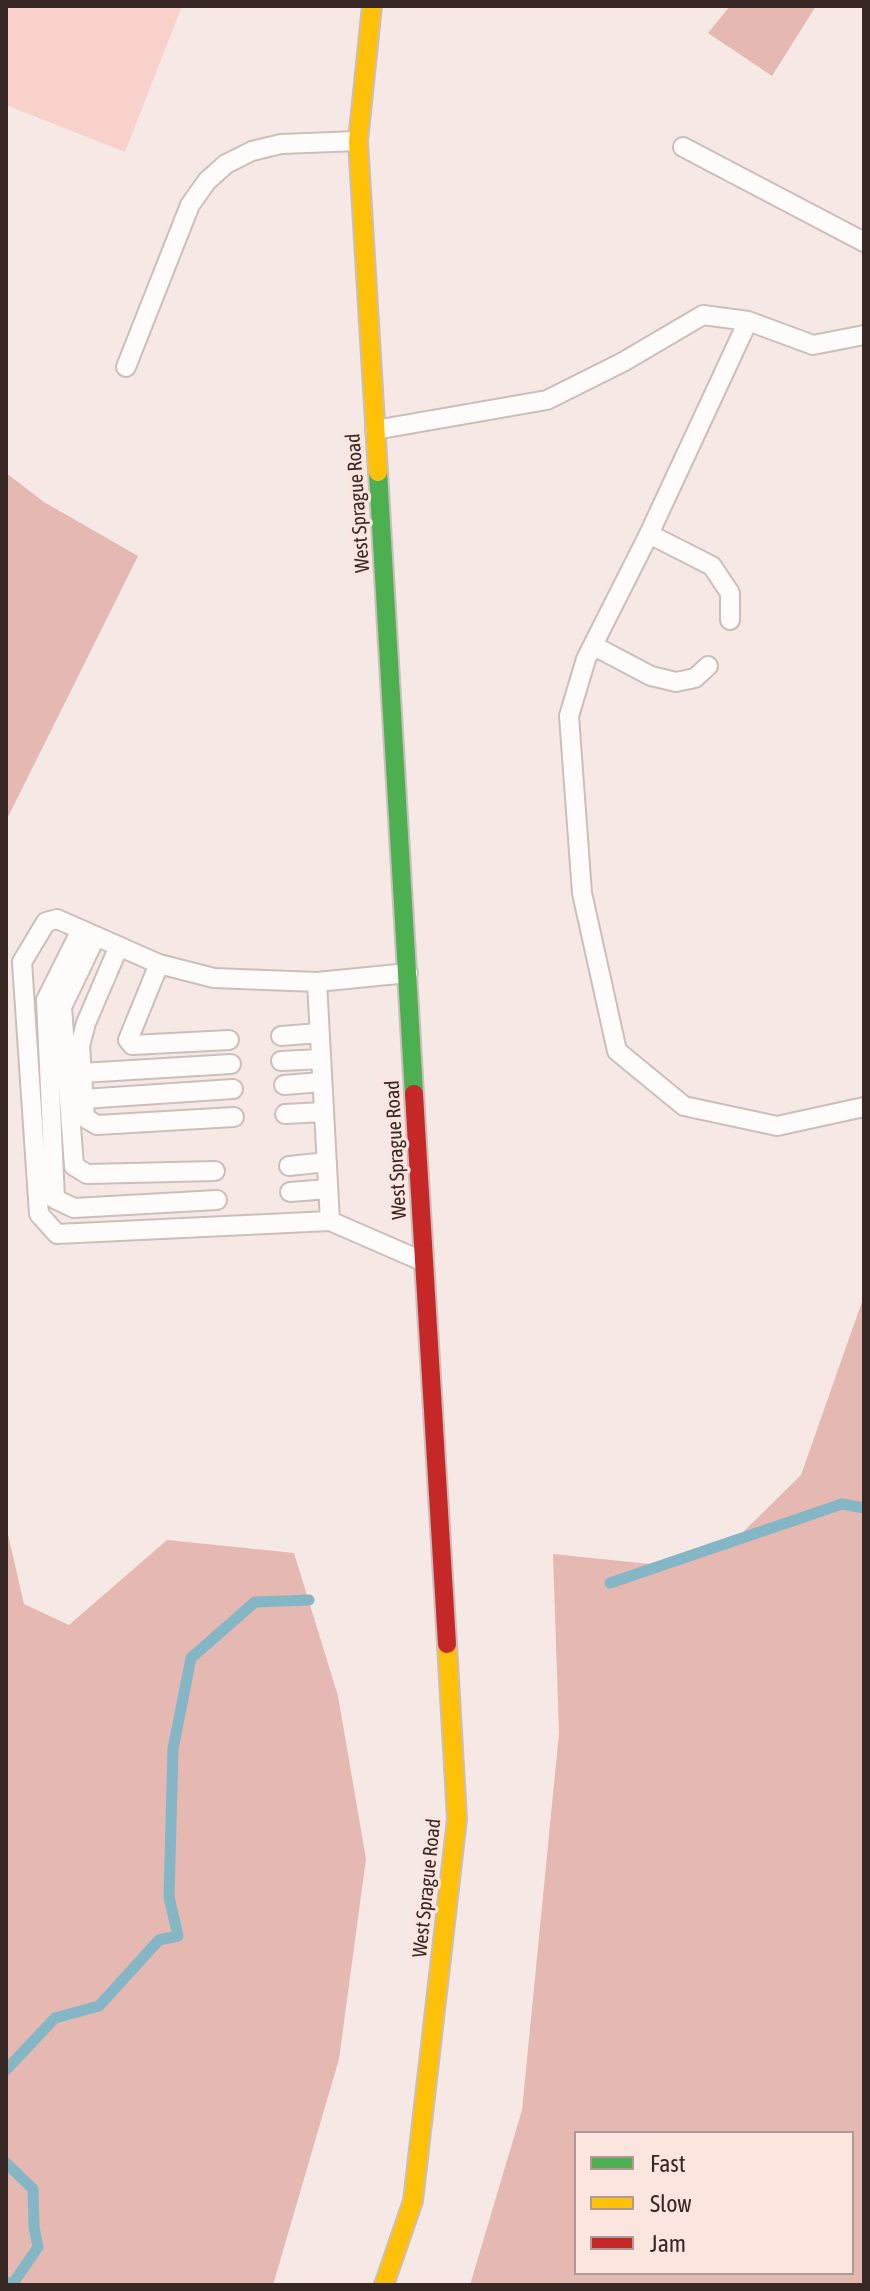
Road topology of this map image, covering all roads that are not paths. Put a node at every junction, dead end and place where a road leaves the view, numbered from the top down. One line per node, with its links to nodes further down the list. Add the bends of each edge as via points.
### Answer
1 (372, 6): 2 (street, West Sprague Road)
2 (358, 141): 7 (lane, via 281,144 252,151 207,181 190,205); 8 (street, West Sprague Road)
3 (683, 147): 4 (lane)
4 (864, 242)
5 (748, 321): 6 (lane, via 813,345); 8 (lane, via 703,315 547,400); 9 (lane)
6 (864, 335)
7 (126, 367)
8 (375, 430): 16 (street, West Sprague Road)
9 (649, 534): 10 (lane, via 712,566 730,593); 11 (lane)
10 (730, 620)
11 (594, 646): 12 (lane, via 651,676 676,682 695,678); 29 (lane, via 569,716 582,893 617,1051 684,1106 777,1126)
12 (708, 666)
13 (88, 933): 14 (lane); 35 (lane, via 62,1007 74,1166 87,1174); 38 (lane, via 46,1000 55,1199 74,1208); 39 (lane, via 57,919 46,922 22,962 39,1214 57,1234)
14 (119, 946): 15 (lane); 24 (lane, via 86,1023 80,1046)
15 (159, 964): 17 (lane, via 214,978); 20 (lane, via 128,1040 132,1045)
16 (408, 973): 17 (lane); 40 (street, West Sprague Road)
17 (317, 982): 18 (lane)
18 (319, 1033): 19 (lane); 21 (lane)
19 (281, 1036)
20 (229, 1040)
21 (321, 1059): 22 (lane); 25 (lane)
22 (281, 1061)
23 (231, 1064): 24 (lane)
24 (82, 1073): 28 (lane)
25 (322, 1082): 26 (lane); 30 (lane)
26 (284, 1085)
27 (233, 1089): 28 (lane)
28 (83, 1099): 32 (lane, via 85,1118 97,1125)
29 (864, 1107)
30 (324, 1112): 31 (lane); 33 (lane)
31 (285, 1114)
32 (234, 1117)
33 (327, 1162): 34 (lane); 36 (lane)
34 (289, 1166)
35 (215, 1171)
36 (328, 1189): 37 (lane); 39 (lane)
37 (290, 1192)
38 (217, 1200)
39 (330, 1221): 40 (lane)
40 (424, 1262): 41 (street, West Sprague Road, via 457,1819 413,2201)
41 (384, 2285)

